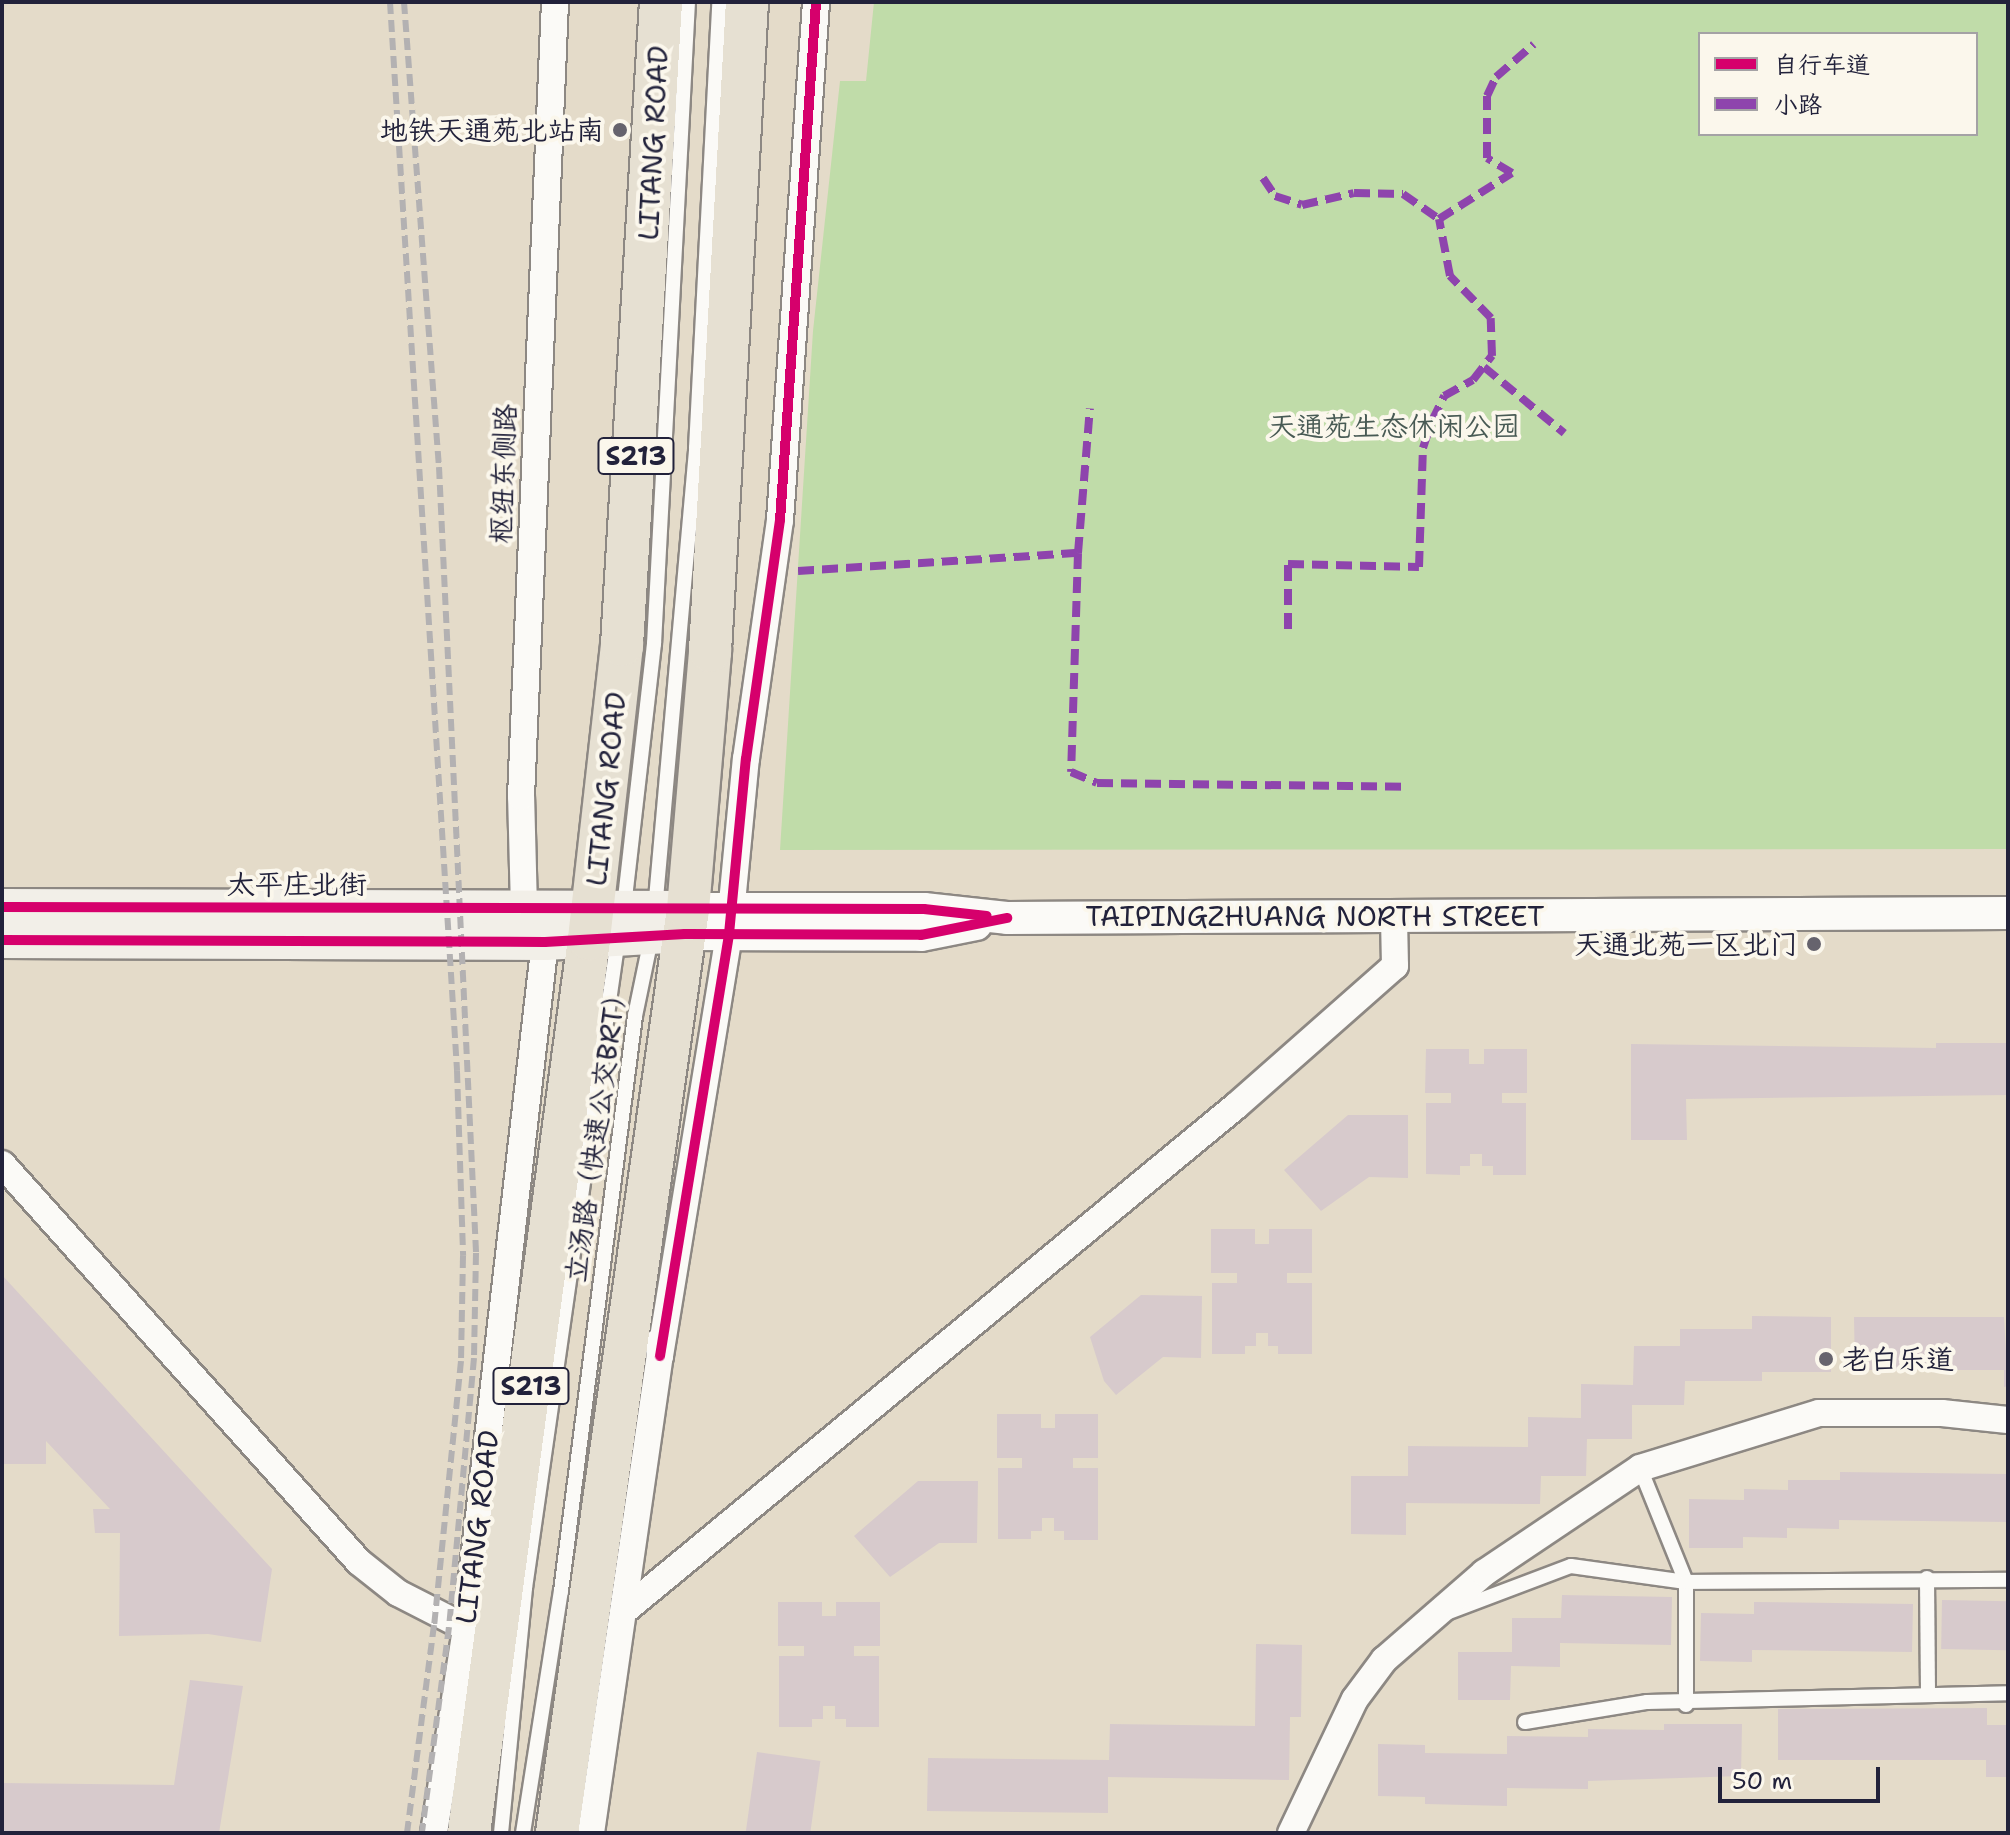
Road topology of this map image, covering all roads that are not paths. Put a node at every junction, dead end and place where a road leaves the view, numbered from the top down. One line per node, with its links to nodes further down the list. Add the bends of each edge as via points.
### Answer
1 (555, 2): 8 (street, 枢纽东侧路, via 521,797)
2 (661, 2): 12 (main road, LITANG ROAD / S213, via 631,542)
3 (688, 2): 12 (lane, 立汤路（快速公交BRT）)
4 (719, 2): 12 (lane, 立汤路（快速公交BRT）, via 696,448)
5 (747, 2): 12 (main road, LITANG ROAD / S213, via 710,651)
6 (816, 2): 11 (street, via 780,520 746,759)
7 (2, 907): 8 (main road, 太平庄北街)
8 (524, 908): 12 (main road, 太平庄北街); 14 (street)
9 (2008, 913): 10 (street, TAIPINGZHUANG NORTH STREET)
10 (1394, 917): 11 (street, TAIPINGZHUANG NORTH STREET, via 1007,918 924,909); 23 (street, via 1395,966 1236,1106)
11 (730, 922): 12 (street, TAIPINGZHUANG NORTH STREET); 17 (street)
12 (638, 923): 14 (main road, 太平庄北街); 16 (main road, LITANG ROAD / S213); 25 (main road, LITANG ROAD / S213); 32 (lane, 立汤路（快速公交BRT）, via 525,1588); 33 (lane, 立汤路（快速公交BRT）, via 635,1016 561,1591)
13 (2, 940): 14 (main road, 太平庄北街)
14 (545, 942): 25 (street, LITANG ROAD / S213)
15 (2, 1164): 25 (street, via 359,1562 398,1593)
16 (641, 1222): 17 (street, LITANG ROAD / S213); 34 (main road, LITANG ROAD / S213)
17 (660, 1356): 23 (street, LITANG ROAD / S213)
18 (2008, 1420): 19 (street, via 1942,1413 1819,1413)
19 (1640, 1468): 22 (lane); 24 (street, via 1484,1573)
20 (1927, 1578): 21 (lane); 22 (lane); 27 (lane)
21 (2008, 1580)
22 (1686, 1582): 24 (lane, via 1571,1566); 28 (lane)
23 (624, 1611): 35 (street, LITANG ROAD / S213)
24 (1441, 1615): 36 (street, via 1384,1660 1355,1699)
25 (482, 1636): 30 (street, LITANG ROAD / S213); 31 (main road, LITANG ROAD / S213)
26 (2008, 1693): 27 (lane)
27 (1928, 1694): 28 (lane, via 1790,1695)
28 (1686, 1705): 29 (lane, via 1647,1702)
29 (1525, 1722)
30 (434, 1833)
31 (469, 1833)
32 (501, 1833)
33 (523, 1833)
34 (557, 1833)
35 (591, 1833)
36 (1291, 1833)

